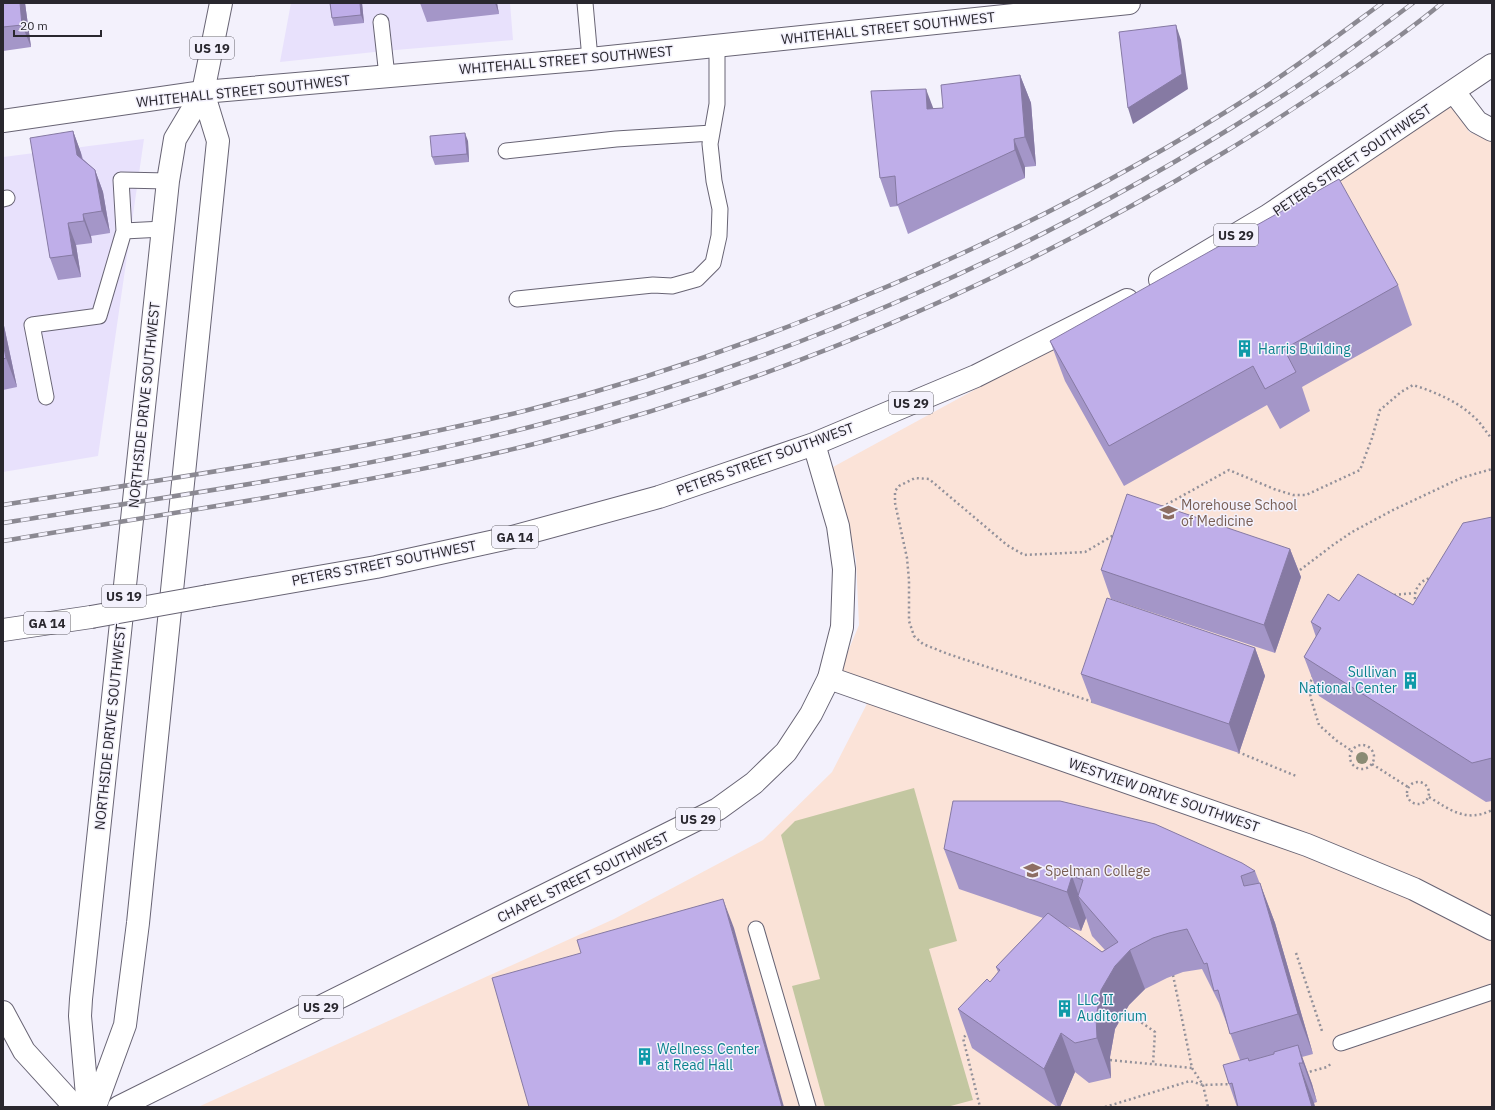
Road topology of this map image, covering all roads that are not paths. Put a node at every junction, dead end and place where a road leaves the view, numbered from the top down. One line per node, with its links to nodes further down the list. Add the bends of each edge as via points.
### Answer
1 (220, 3): 9 (main road, NORTHSIDE DRIVE SOUTHWEST / US 19)
2 (585, 3): 6 (lane)
3 (1129, 3): 5 (main road, WHITEHALL STREET SOUTHWEST)
4 (381, 22): 8 (lane)
5 (717, 46): 6 (main road, WHITEHALL STREET SOUTHWEST); 13 (lane, via 717,104)
6 (590, 59): 8 (main road, WHITEHALL STREET SOUTHWEST)
7 (1492, 65): 10 (main road, US 29)
8 (387, 76): 9 (main road, WHITEHALL STREET SOUTHWEST)
9 (203, 92): 11 (main road, WHITEHALL STREET SOUTHWEST); 15 (main road, NORTHSIDE DRIVE SOUTHWEST / US 19, via 175,139); 30 (main road, NORTHSIDE DRIVE SOUTHWEST / US 19, via 218,141 139,916 125,1025)
10 (1454, 92): 12 (main road, via 1477,122); 20 (main road, PETERS STREET SOUTHWEST / US 29, via 1269,215 1133,296 976,376)
11 (3, 121)
12 (1492, 130)
13 (712, 133): 14 (lane, via 616,139); 18 (lane, via 710,144 720,209 719,236 713,263 697,279 672,286 653,285)
14 (506, 151)
15 (168, 182): 16 (main road, NORTHSIDE DRIVE SOUTHWEST / US 19); 17 (lane, via 121,180)
16 (163, 229): 17 (lane); 29 (main road, NORTHSIDE DRIVE SOUTHWEST / US 19, via 81,999 80,1016)
17 (124, 231): 19 (lane, via 99,316 32,325)
18 (517, 299)
19 (46, 397)
20 (814, 444): 21 (main road, PETERS STREET SOUTHWEST / GA 14, bridge, via 659,497 509,538 376,567); 22 (main road, CHAPEL STREET SOUTHWEST / US 29, via 838,526 844,569 842,627)
21 (3, 630)
22 (828, 678): 24 (main road, WESTVIEW DRIVE SOUTHWEST, via 1307,845 1414,889); 31 (main road, CHAPEL STREET SOUTHWEST / US 29, via 811,714 786,752 754,783 718,809)
23 (756, 929): 32 (lane)
24 (1492, 930)
25 (1492, 992): 27 (lane)
26 (3, 1012): 28 (main road, via 24,1051)
27 (1341, 1043)
28 (75, 1107)
29 (88, 1107)
30 (95, 1107)
31 (119, 1107)
32 (808, 1107)

